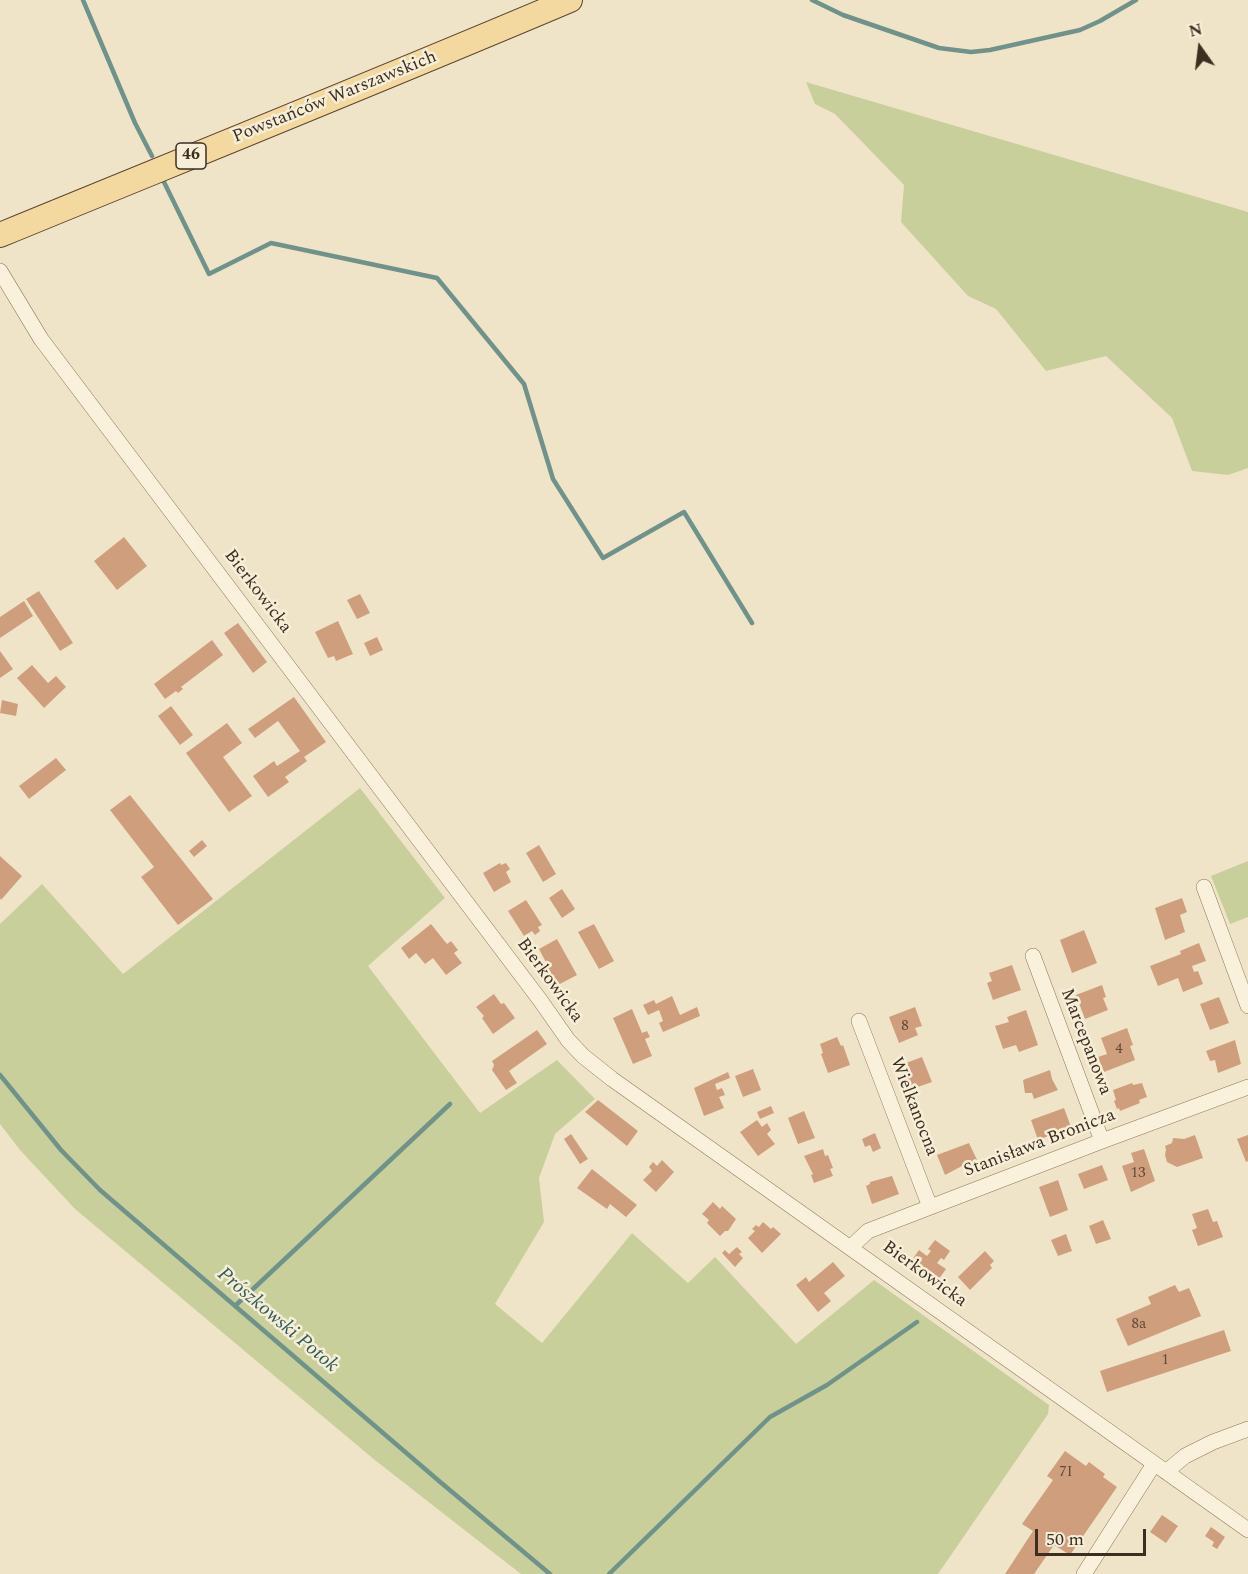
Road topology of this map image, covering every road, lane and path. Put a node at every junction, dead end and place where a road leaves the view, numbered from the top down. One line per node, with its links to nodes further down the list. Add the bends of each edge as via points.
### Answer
1 (570, 0): 2 (main road, Powstańców Warszawskich / 46)
2 (0, 235)
3 (0, 271): 11 (street, Bierkowicka, via 41,339 568,1040 612,1079)
4 (1204, 887): 6 (street)
5 (1032, 956): 9 (street, Marcepanowa)
6 (1248, 1006)
7 (859, 1022): 10 (street, Wielkanocna)
8 (1248, 1087): 9 (street, Stanisława Bronicza)
9 (1102, 1141): 10 (street, Stanisława Bronicza)
10 (930, 1207): 11 (street, Stanisława Bronicza, via 868,1231)
11 (851, 1247): 13 (street, Bierkowicka)
12 (1248, 1429): 13 (street)
13 (1160, 1468): 14 (street, Bierkowicka); 15 (street)
14 (1248, 1530)
15 (1084, 1574)

